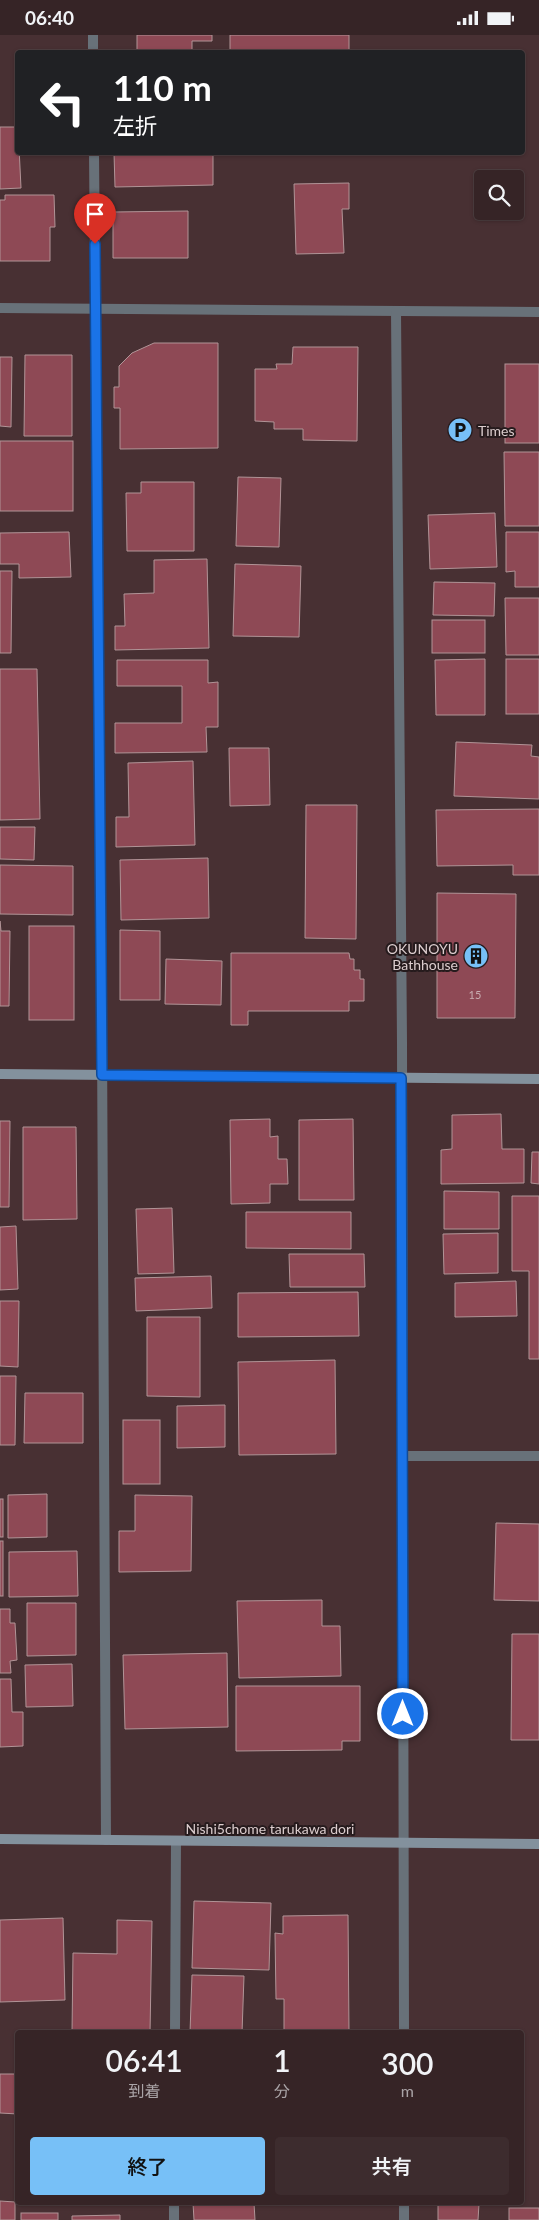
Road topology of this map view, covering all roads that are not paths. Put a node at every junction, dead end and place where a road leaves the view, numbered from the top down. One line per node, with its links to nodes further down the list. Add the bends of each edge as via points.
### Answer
1 (93, 35): 2 (street)
2 (93, 50)
3 (94, 155): 5 (street)
4 (0, 308): 5 (street)
5 (96, 309): 6 (street); 9 (street)
6 (396, 311): 7 (street); 10 (street)
7 (539, 312)
8 (0, 1074): 9 (street)
9 (102, 1075): 10 (street); 15 (street)
10 (401, 1078): 11 (street); 12 (street)
11 (539, 1079)
12 (402, 1456): 13 (street); 17 (street)
13 (539, 1456)
14 (0, 1839): 15 (street, Nishi5chome tarukawa dori)
15 (106, 1840): 16 (street, Nishi5chome tarukawa dori)
16 (176, 1841): 17 (street, Nishi5chome tarukawa dori); 19 (street)
17 (404, 1843): 18 (street, Nishi5chome tarukawa dori); 20 (street)
18 (539, 1843)
19 (175, 2030)
20 (404, 2030)
21 (174, 2205): 23 (street)
22 (404, 2205): 24 (street)
23 (174, 2220)
24 (404, 2220)

